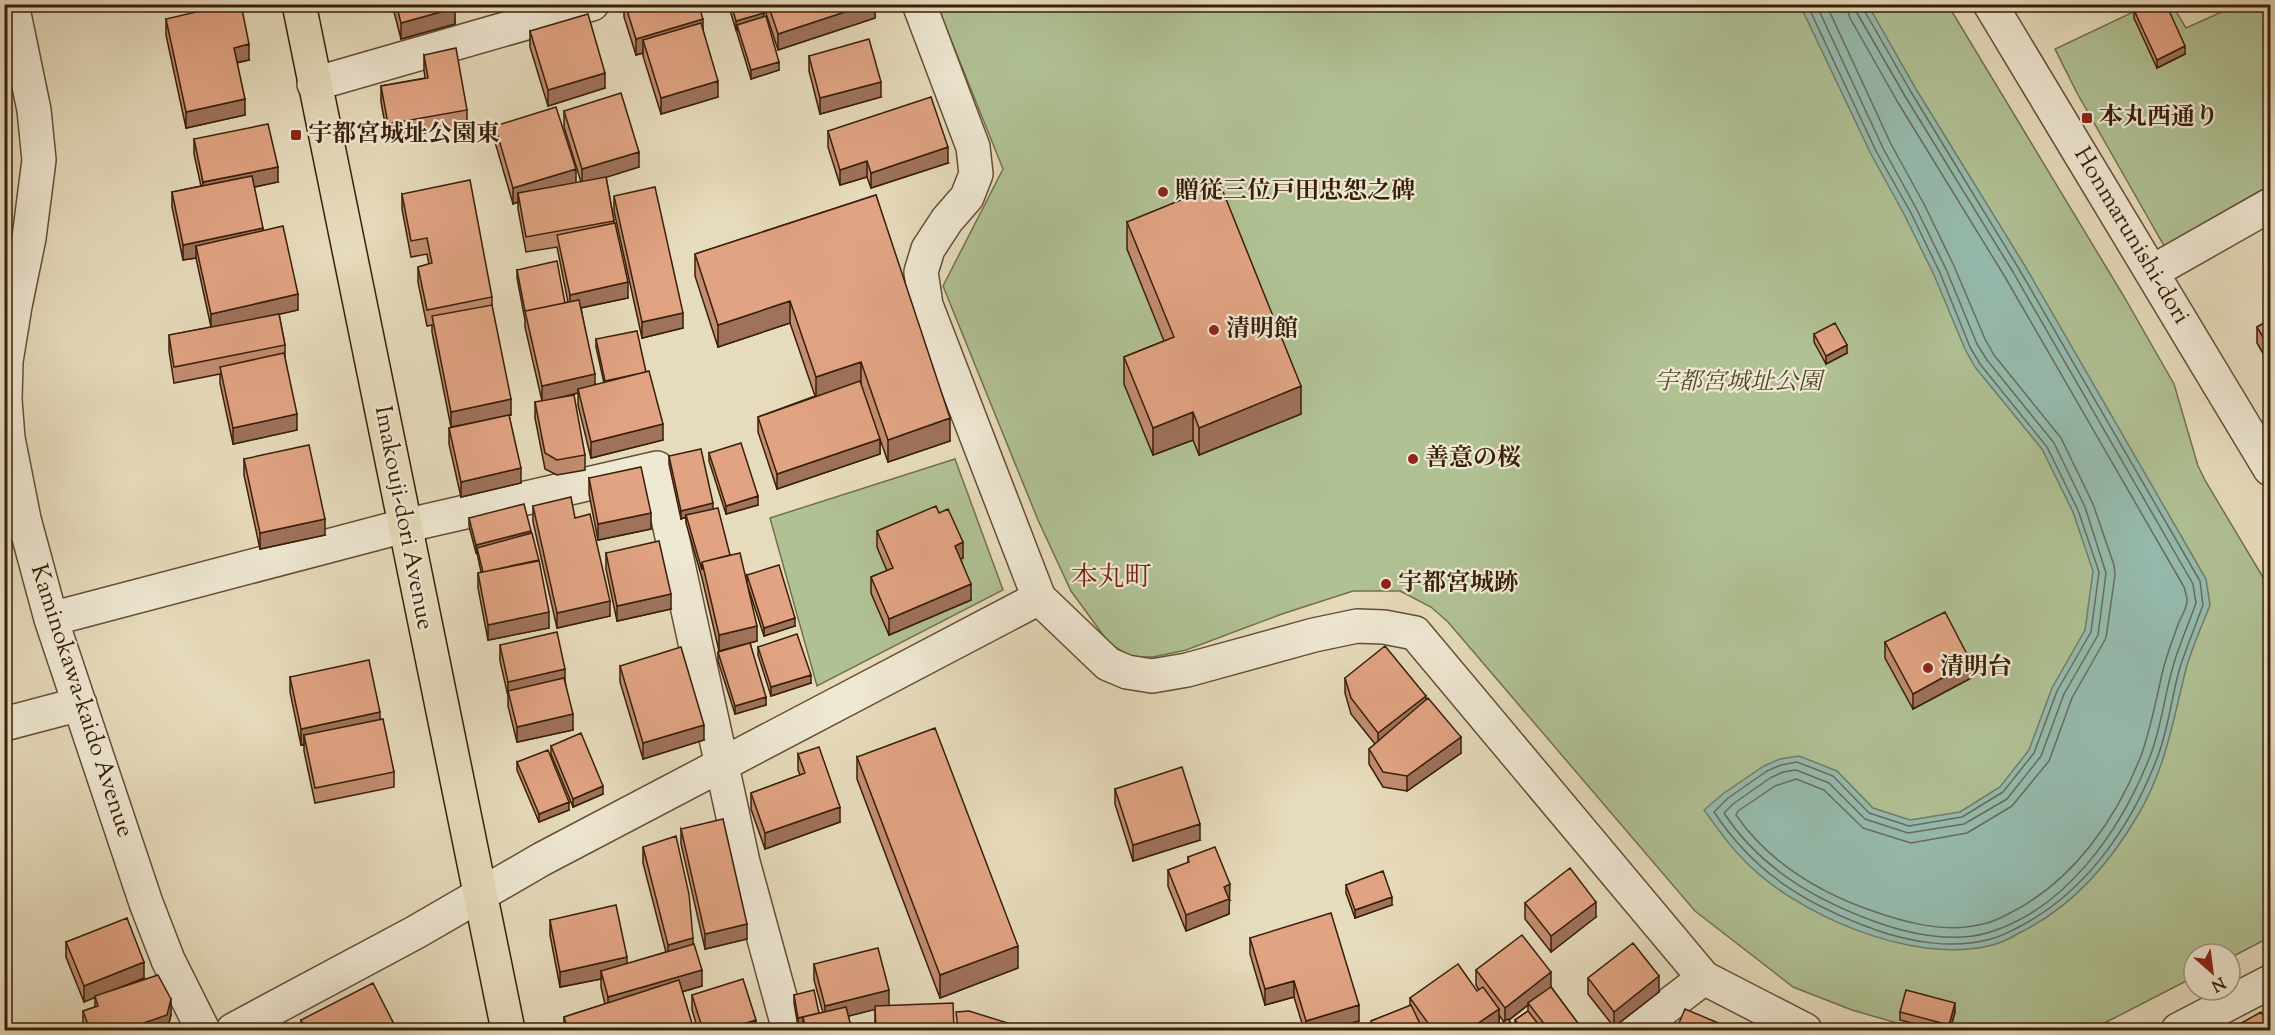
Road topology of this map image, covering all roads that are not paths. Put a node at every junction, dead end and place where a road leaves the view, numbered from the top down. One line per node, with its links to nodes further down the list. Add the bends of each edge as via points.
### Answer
1 (12, 4): 10 (street, Kaminokawa-kaido Avenue, via 34,110 39,160 6,361)
2 (298, 4): 6 (main road, Imakouji-dori Avenue)
3 (592, 4): 6 (street)
4 (919, 4): 12 (street, via 973,147 976,174 967,197 928,249 921,272 926,305)
5 (1989, 4): 8 (street, Honmarunishi-dori)
6 (314, 84): 11 (main road, Imakouji-dori Avenue)
7 (2271, 204): 8 (street)
8 (2152, 272): 9 (street, Honmarunishi-dori)
9 (2271, 469)
10 (14, 521): 13 (street, Kaminokawa-kaido Avenue)
11 (404, 526): 13 (street); 16 (street, via 657,468); 17 (main road, Imakouji-dori Avenue)
12 (1039, 598): 16 (street); 18 (street, via 1108,664 1152,676 1357,626 1414,633)
13 (51, 618): 14 (street, Kaminokawa-kaido Avenue)
14 (80, 704): 15 (street); 20 (street, Kaminokawa-kaido Avenue, via 146,903 168,960)
15 (4, 724)
16 (722, 764): 17 (street); 23 (street, via 742,862)
17 (481, 896): 21 (street); 22 (main road, Imakouji-dori Avenue)
18 (1704, 978): 24 (street); 25 (street)
19 (2270, 984): 26 (street)
20 (204, 1030)
21 (233, 1030)
22 (508, 1030)
23 (789, 1030)
24 (1636, 1030)
25 (1805, 1030)
26 (2178, 1030)

